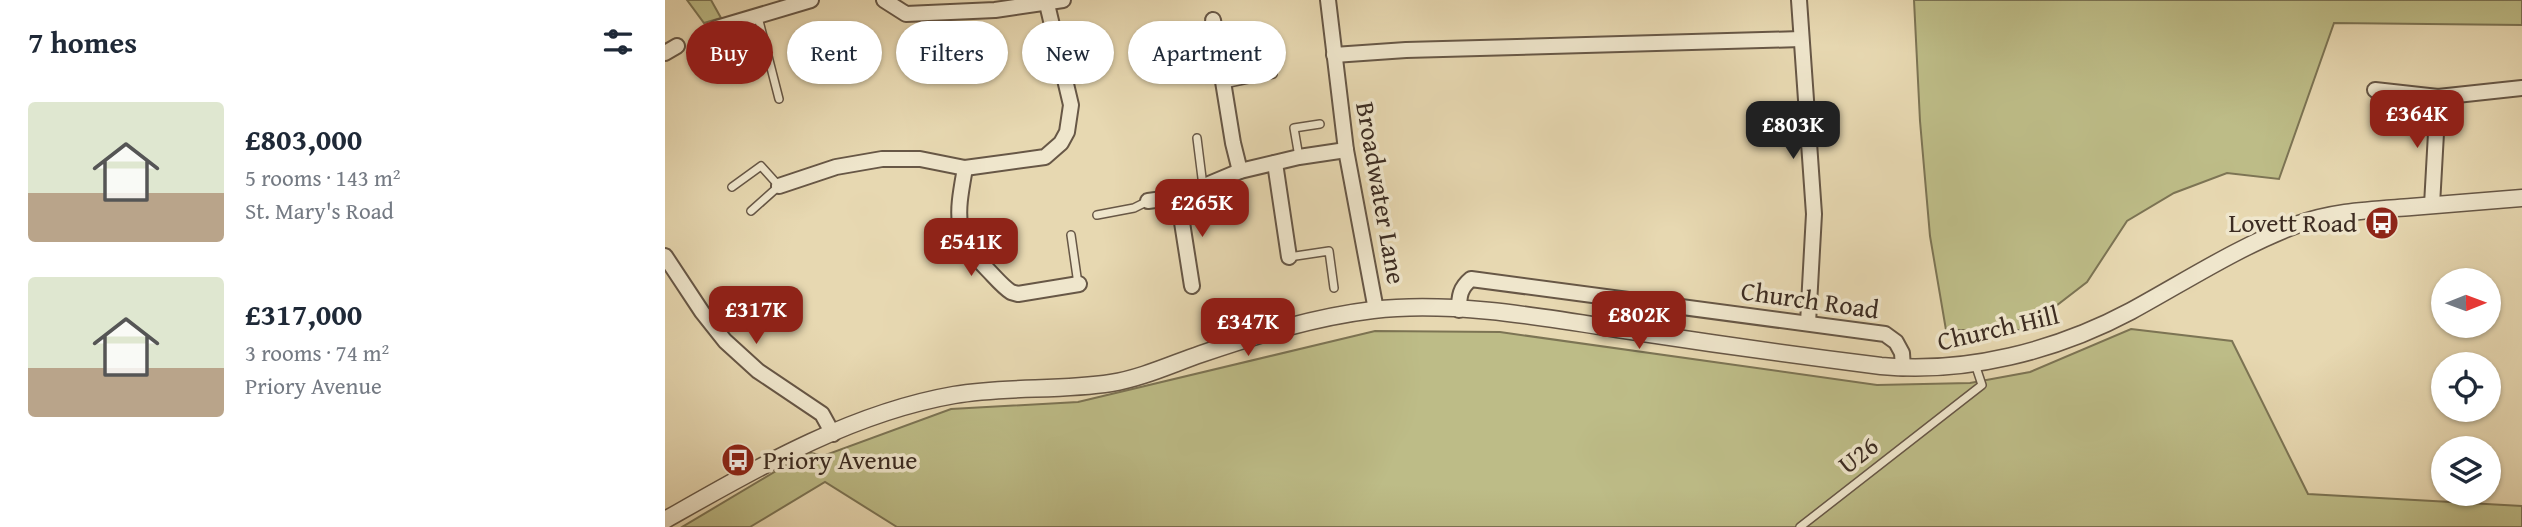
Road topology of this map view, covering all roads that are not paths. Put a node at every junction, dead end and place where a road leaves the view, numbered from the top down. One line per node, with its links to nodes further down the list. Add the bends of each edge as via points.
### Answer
1 (811, 0): 6 (street)
2 (884, 0): 7 (street, via 906,14)
3 (1063, 0): 7 (street)
4 (1328, 0): 11 (street, Broadwater Lane)
5 (1798, 0): 10 (street)
6 (778, 4): 8 (street)
7 (1047, 4): 22 (street, via 1071,105 1067,132 1045,157)
8 (758, 17): 9 (street); 16 (lane)
9 (743, 21)
10 (1801, 39): 11 (street); 41 (street, via 1814,214)
11 (1334, 55): 19 (street, Broadwater Lane)
12 (1224, 84): 23 (street)
13 (2522, 88): 15 (street)
14 (2375, 90): 15 (street)
15 (2438, 97): 30 (street)
16 (779, 99)
17 (1320, 124): 20 (lane, via 1294,128)
18 (1197, 138): 25 (lane)
19 (1346, 150): 20 (street); 39 (street, Broadwater Lane)
20 (1299, 157): 21 (street)
21 (1275, 163): 23 (street); 35 (street)
22 (965, 168): 24 (street, via 920,159 882,159 836,167); 36 (street, via 959,219 970,253 1018,294)
23 (1240, 171): 25 (street)
24 (779, 186): 26 (lane, via 761,166); 31 (lane)
25 (1203, 186): 27 (street)
26 (732, 187)
27 (1178, 197): 29 (street); 37 (street)
28 (2522, 198): 30 (street, Church Hill)
29 (1149, 201): 32 (lane)
30 (2432, 205): 42 (street, Church Hill, via 2348,212 2295,226 2084,333 2032,351)
31 (751, 211)
32 (1097, 215)
33 (1071, 235): 36 (lane)
34 (665, 256): 44 (street, via 725,341 776,385 822,414)
35 (1289, 257): 38 (lane, via 1329,251)
36 (1079, 284)
37 (1192, 286)
38 (1334, 288)
39 (1376, 310): 40 (street, Church Hill); 44 (street, Church Hill, via 1298,324 1115,382 953,395 877,415)
40 (1459, 310): 41 (street, Church Road, via 1459,295 1471,279); 43 (street, Church Hill)
41 (1808, 323): 43 (street, Church Road, via 1885,334 1902,353)
42 (1975, 363): 43 (street, Church Hill); 46 (lane, U26, via 1982,385)
43 (1902, 368)
44 (833, 434): 45 (street, Church Hill, via 739,478)
45 (665, 520)
46 (1800, 527)

